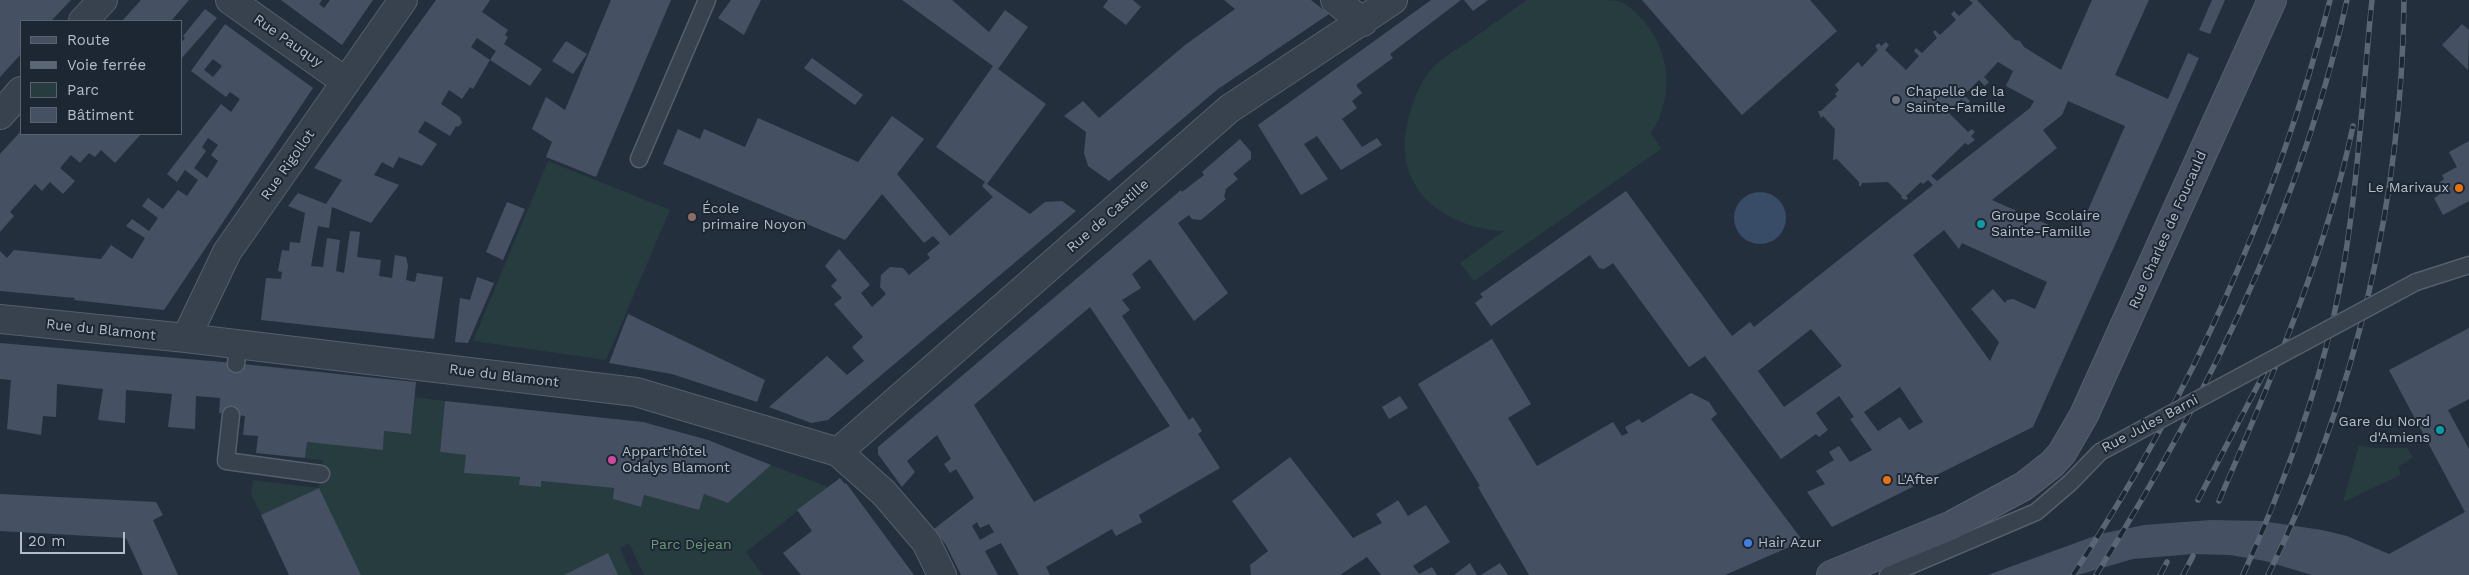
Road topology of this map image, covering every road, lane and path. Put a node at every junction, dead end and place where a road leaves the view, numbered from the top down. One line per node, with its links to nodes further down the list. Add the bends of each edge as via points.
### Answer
1 (102, 0): 8 (street)
2 (230, 0): 10 (street, Rue Pauquy)
3 (403, 0): 10 (street, Rue Rigollot)
4 (707, 0): 13 (lane)
5 (1335, 0): 9 (street)
6 (1393, 0): 9 (street, Rue de Castille)
7 (2272, 0): 20 (main road, Rue Charles de Foucauld, via 2084,415)
8 (85, 20)
9 (1363, 22): 18 (street, Rue de Castille, via 1229,109)
10 (346, 82): 16 (street, Rue Rigollot, via 227,252)
11 (20, 92): 12 (street)
12 (0, 114)
13 (639, 158)
14 (2469, 265): 19 (lane, Rue Jules Barni, bridge, via 2416,282)
15 (0, 319): 16 (street, Rue du Blamont)
16 (186, 338): 18 (street, Rue du Blamont, via 237,354 636,392)
17 (231, 414): 21 (lane, via 226,461)
18 (838, 452): 22 (street, Rue du Blamont, via 884,493 926,542)
19 (2100, 452): 20 (lane, Rue Jules Barni); 24 (lane, via 2036,512)
20 (2058, 458): 23 (main road, via 2024,486 1952,525)
21 (321, 474)
22 (942, 575)
23 (1831, 575)
24 (1888, 575)

